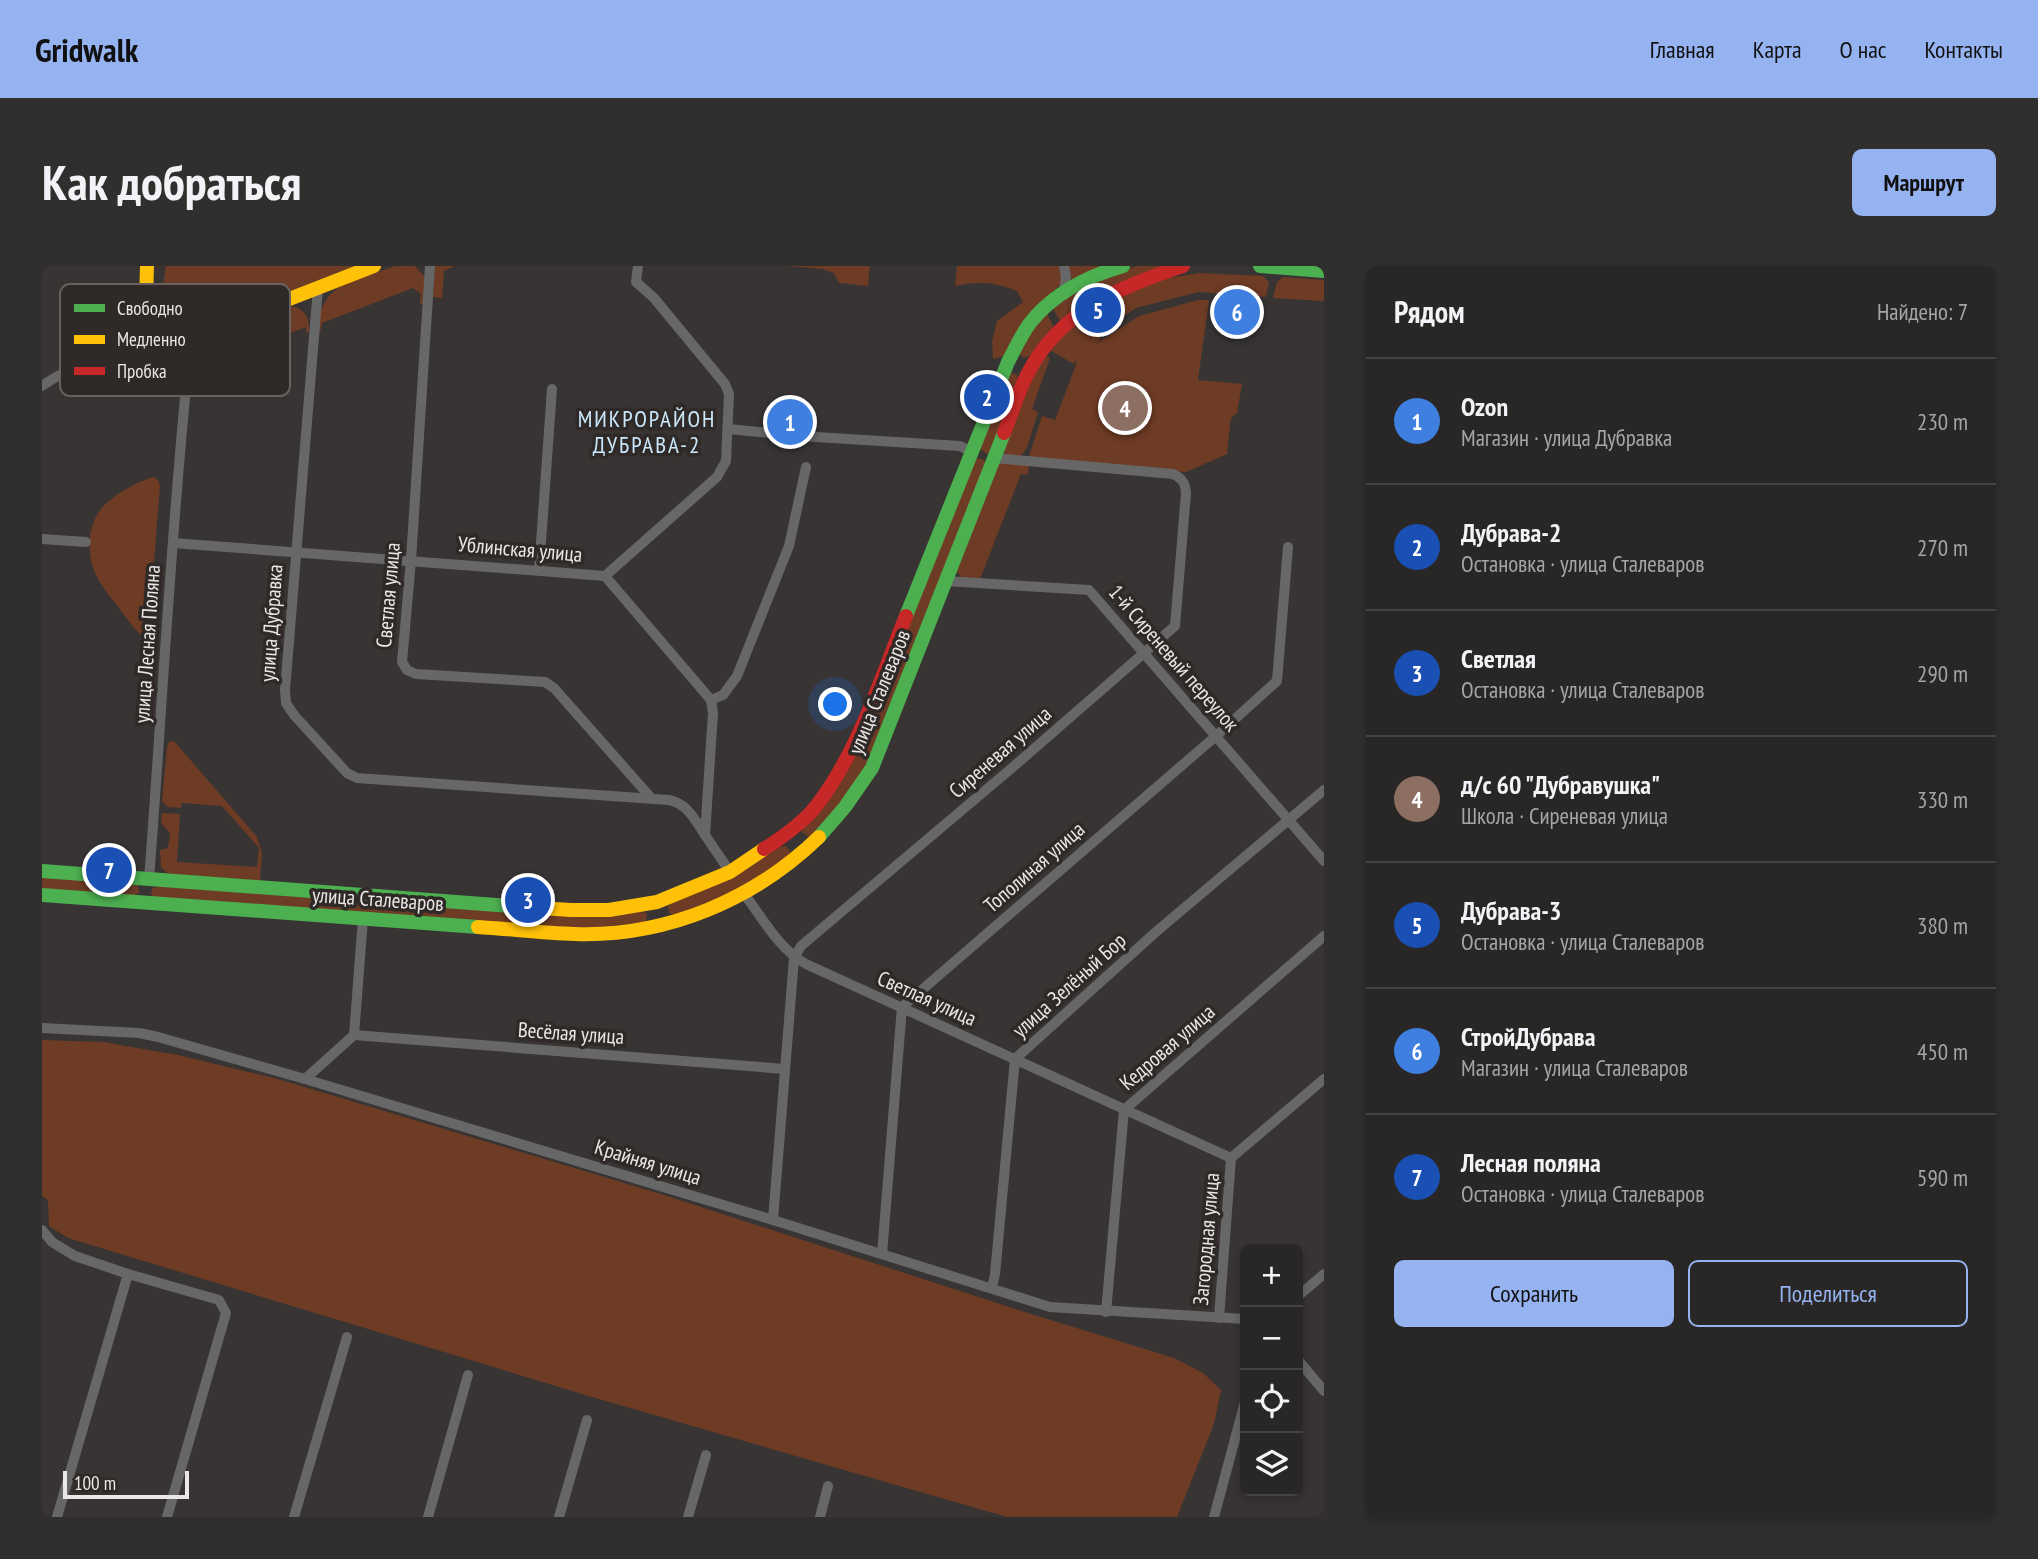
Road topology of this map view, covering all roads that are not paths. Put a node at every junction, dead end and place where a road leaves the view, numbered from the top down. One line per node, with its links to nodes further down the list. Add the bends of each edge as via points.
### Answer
1 (147, 266): 10 (main road)
2 (374, 266): 11 (main road)
3 (430, 266): 31 (street, Светлая улица)
4 (638, 266): 22 (street, via 636,282 725,384)
5 (1064, 266): 12 (street)
6 (1123, 266): 12 (main road, улица Сталеваров)
7 (1183, 266): 15 (main road, улица Сталеваров, via 1118,289 1079,312 1052,338)
8 (1260, 266): 9 (main road)
9 (1324, 271)
10 (148, 284)
11 (318, 288): 13 (main road); 30 (street, улица Дубравка)
12 (1064, 291): 14 (main road, улица Сталеваров, via 1028,325)
13 (290, 299)
14 (1008, 362): 15 (main road); 23 (main road, улица Сталеваров)
15 (1028, 372): 24 (main road, улица Сталеваров)
16 (60, 375): 17 (street)
17 (42, 386)
18 (552, 389): 32 (street)
19 (178, 396): 21 (street, улица Лесная Поляна)
20 (185, 396): 21 (street, улица Лесная Поляна)
21 (184, 412): 28 (street, улица Лесная Поляна)
22 (728, 429): 23 (street, via 960,446); 33 (street, via 726,461 717,477)
23 (972, 452): 24 (main road); 41 (main road, улица Сталеваров, via 850,754 816,806)
24 (995, 458): 34 (main road, улица Сталеваров); 35 (street, Сиреневая улица, via 1180,477 1186,494 1175,626)
25 (806, 467): 36 (street, via 789,546 737,676 723,695)
26 (42, 539): 27 (street)
27 (86, 542)
28 (173, 543): 30 (street, Ублинская улица); 47 (street, улица Лесная Поляна)
29 (1288, 547): 37 (street, Тополиная улица, via 1277,681)
30 (295, 552): 31 (street, Ублинская улица); 39 (street, улица Дубравка, via 286,703 347,773 358,778)
31 (411, 561): 32 (street, Ублинская улица); 39 (street, Светлая улица, via 402,662 407,670 545,682)
32 (539, 570): 33 (street, Ублинская улица)
33 (605, 576): 36 (street, Ублинская улица)
34 (946, 581): 35 (street, 1-й Сиреневый переулок, via 1089,590); 43 (main road, улица Сталеваров, via 872,768)
35 (1144, 653): 37 (street, 1-й Сиреневый переулок); 55 (street, Сиреневая улица, via 801,946)
36 (711, 700): 42 (street)
37 (1216, 736): 40 (street, 1-й Сиреневый переулок); 56 (street, Тополиная улица)
38 (1324, 790): 40 (street, улица Зелёный Бор)
39 (652, 799): 42 (street, улица Дубравка, via 679,802)
40 (1289, 821): 44 (street, 1-й Сиреневый переулок); 59 (street, улица Зелёный Бор)
41 (789, 833): 43 (main road); 46 (main road, улица Сталеваров)
42 (705, 835): 46 (street)
43 (805, 852): 49 (main road, улица Сталеваров)
44 (1324, 861)
45 (42, 871): 47 (main road, улица Сталеваров)
46 (730, 873): 50 (main road, улица Сталеваров)
47 (149, 879): 50 (main road, улица Сталеваров, via 571,910 609,910); 51 (main road)
48 (42, 895): 51 (main road, улица Сталеваров)
49 (745, 895): 53 (main road, улица Сталеваров); 55 (street, Светлая улица)
50 (657, 902): 53 (main road)
51 (145, 904): 52 (main road, улица Сталеваров)
52 (363, 919): 53 (main road, улица Сталеваров, via 577,934); 58 (street)
53 (662, 925)
54 (1324, 936): 63 (street, Кедровая улица)
55 (794, 958): 56 (street, Светлая улица); 60 (street)
56 (902, 1007): 59 (street, Светлая улица); 67 (street)
57 (42, 1028): 61 (street, Крайняя улица, via 139,1033)
58 (354, 1035): 60 (street, Весёлая улица); 61 (street)
59 (1015, 1059): 63 (street, Светлая улица); 70 (street, улица Зелёный Бор)
60 (785, 1069): 65 (street)
61 (305, 1079): 65 (street, Крайняя улица)
62 (1324, 1079): 64 (street, Загородная улица)
63 (1124, 1110): 64 (street, Светлая улица); 72 (street, Кедровая улица)
64 (1231, 1158): 73 (street, Загородная улица)
65 (774, 1220): 67 (street, Крайняя улица)
66 (42, 1230): 68 (street, via 75,1256)
67 (882, 1255): 70 (street, Крайняя улица)
68 (128, 1274): 83 (street); 84 (street, via 219,1300 226,1313)
69 (1324, 1274): 71 (street)
70 (992, 1288): 72 (street, Крайняя улица, via 1050,1307)
71 (1303, 1292)
72 (1106, 1311): 73 (street, Крайняя улица)
73 (1219, 1318): 74 (street, Крайняя улица)
74 (1240, 1319)
75 (347, 1337): 85 (street)
76 (1303, 1366): 78 (street)
77 (468, 1375): 86 (street)
78 (1324, 1391)
79 (587, 1420): 87 (street)
80 (1240, 1421): 90 (street)
81 (706, 1455): 88 (street)
82 (828, 1486): 89 (street)
83 (58, 1517)
84 (167, 1517)
85 (294, 1517)
86 (428, 1517)
87 (559, 1517)
88 (688, 1517)
89 (820, 1517)
90 (1214, 1517)

